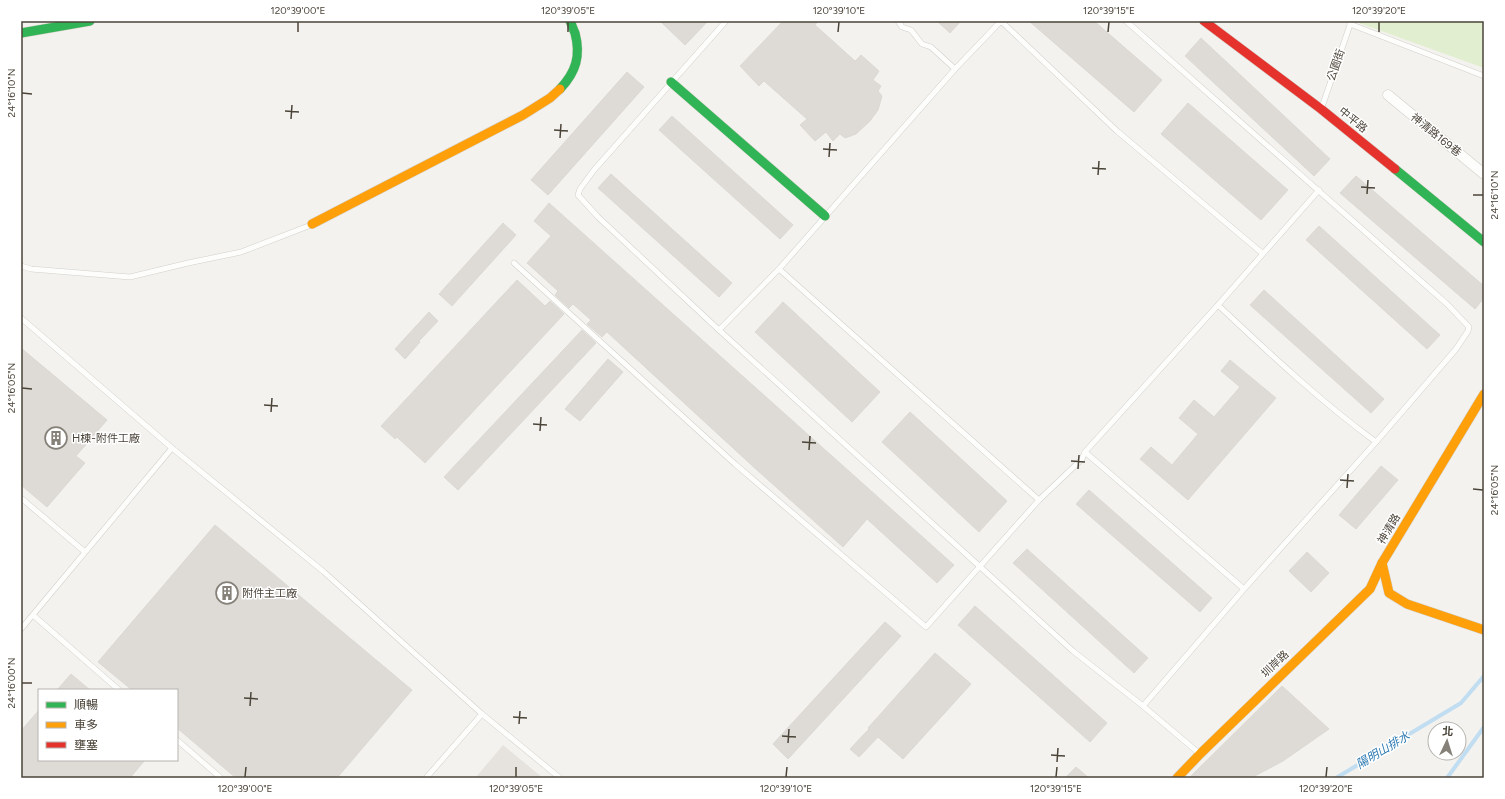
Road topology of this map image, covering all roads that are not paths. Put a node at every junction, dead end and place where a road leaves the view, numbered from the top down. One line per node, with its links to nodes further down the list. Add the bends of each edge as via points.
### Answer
1 (90, 21): 9 (street)
2 (570, 21): 18 (street, via 579,54 573,74 556,94 523,116)
3 (726, 21): 12 (lane)
4 (898, 21): 10 (lane, via 902,27 911,30 922,44 931,47)
5 (1001, 21): 10 (lane); 20 (lane, via 1117,131)
6 (1126, 21): 16 (lane)
7 (1204, 21): 14 (street, 中平路)
8 (1351, 22): 11 (lane); 14 (lane, 公園街)
9 (21, 33)
10 (955, 69): 17 (lane)
11 (1484, 76)
12 (671, 82): 17 (street); 26 (lane, via 594,170 578,195 598,217)
13 (1388, 96): 15 (street, 神清路169巷)
14 (1321, 109): 19 (street, 中平路)
15 (1484, 174)
16 (1319, 190): 20 (lane); 28 (lane, via 1447,304 1469,327 1456,349)
17 (825, 216): 23 (lane)
18 (312, 224): 22 (lane, via 242,252 130,277)
19 (1484, 242)
20 (1262, 253): 24 (lane)
21 (514, 263): 35 (lane, via 735,464 926,627)
22 (21, 266)
23 (779, 269): 26 (lane); 32 (lane)
24 (1218, 305): 28 (lane, via 1344,419); 30 (lane)
25 (21, 318): 29 (lane)
26 (719, 330): 35 (lane)
27 (1484, 394): 34 (street, 神清路)
28 (1376, 442): 36 (lane)
29 (172, 448): 33 (lane); 42 (lane, via 324,572)
30 (1086, 452): 32 (lane); 36 (lane)
31 (21, 498): 33 (lane)
32 (1039, 500): 35 (lane)
33 (85, 552): 37 (lane)
34 (1382, 563): 39 (street, via 1390,592 1407,604); 44 (street, 圳岸路, via 1370,589)
35 (980, 567): 41 (lane, via 1074,651)
36 (1244, 589): 41 (lane)
37 (33, 615): 38 (lane); 40 (lane)
38 (21, 629)
39 (1484, 630)
40 (118, 689)
41 (1143, 706): 44 (lane)
42 (482, 714): 46 (lane); 47 (lane)
43 (178, 741): 45 (lane)
44 (1200, 754): 48 (street, 圳岸路)
45 (220, 778)
46 (426, 778)
47 (560, 778)
48 (1177, 778)

